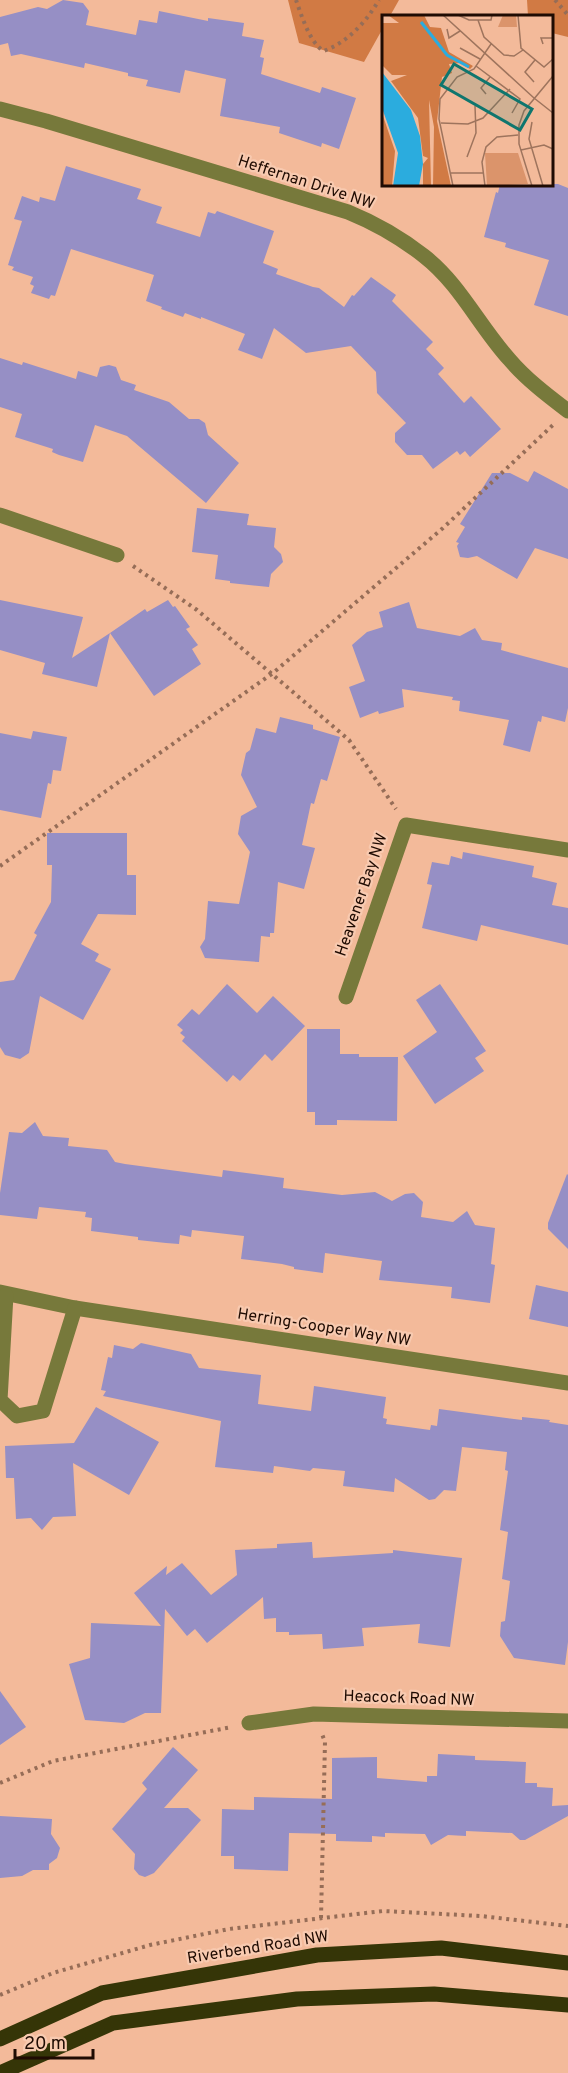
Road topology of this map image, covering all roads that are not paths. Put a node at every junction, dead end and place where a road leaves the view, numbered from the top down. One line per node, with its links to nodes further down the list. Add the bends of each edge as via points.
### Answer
1 (0, 109): 2 (street, Heffernan Drive NW, via 371,222 425,256 462,295 508,358)
2 (564, 415)
3 (0, 515): 4 (street)
4 (117, 555)
5 (568, 850): 6 (street, Heavener Bay NW, via 406,825)
6 (346, 997)
7 (3, 1294): 8 (street, Herring-Cooper Way NW); 8 (street, Herring-Cooper Way NW, via 0,1400 17,1416 43,1411)
8 (75, 1308): 9 (street, Herring-Cooper Way NW)
9 (568, 1383)
10 (568, 1721): 11 (street, Heacock Road NW, via 314,1714)
11 (249, 1723)
12 (568, 1963): 14 (main road, Riverbend Road NW, via 441,1948 317,1955 102,1993)
13 (565, 2006): 15 (main road, via 434,1994 297,1998 113,2023)
14 (0, 2039)
15 (0, 2073)

